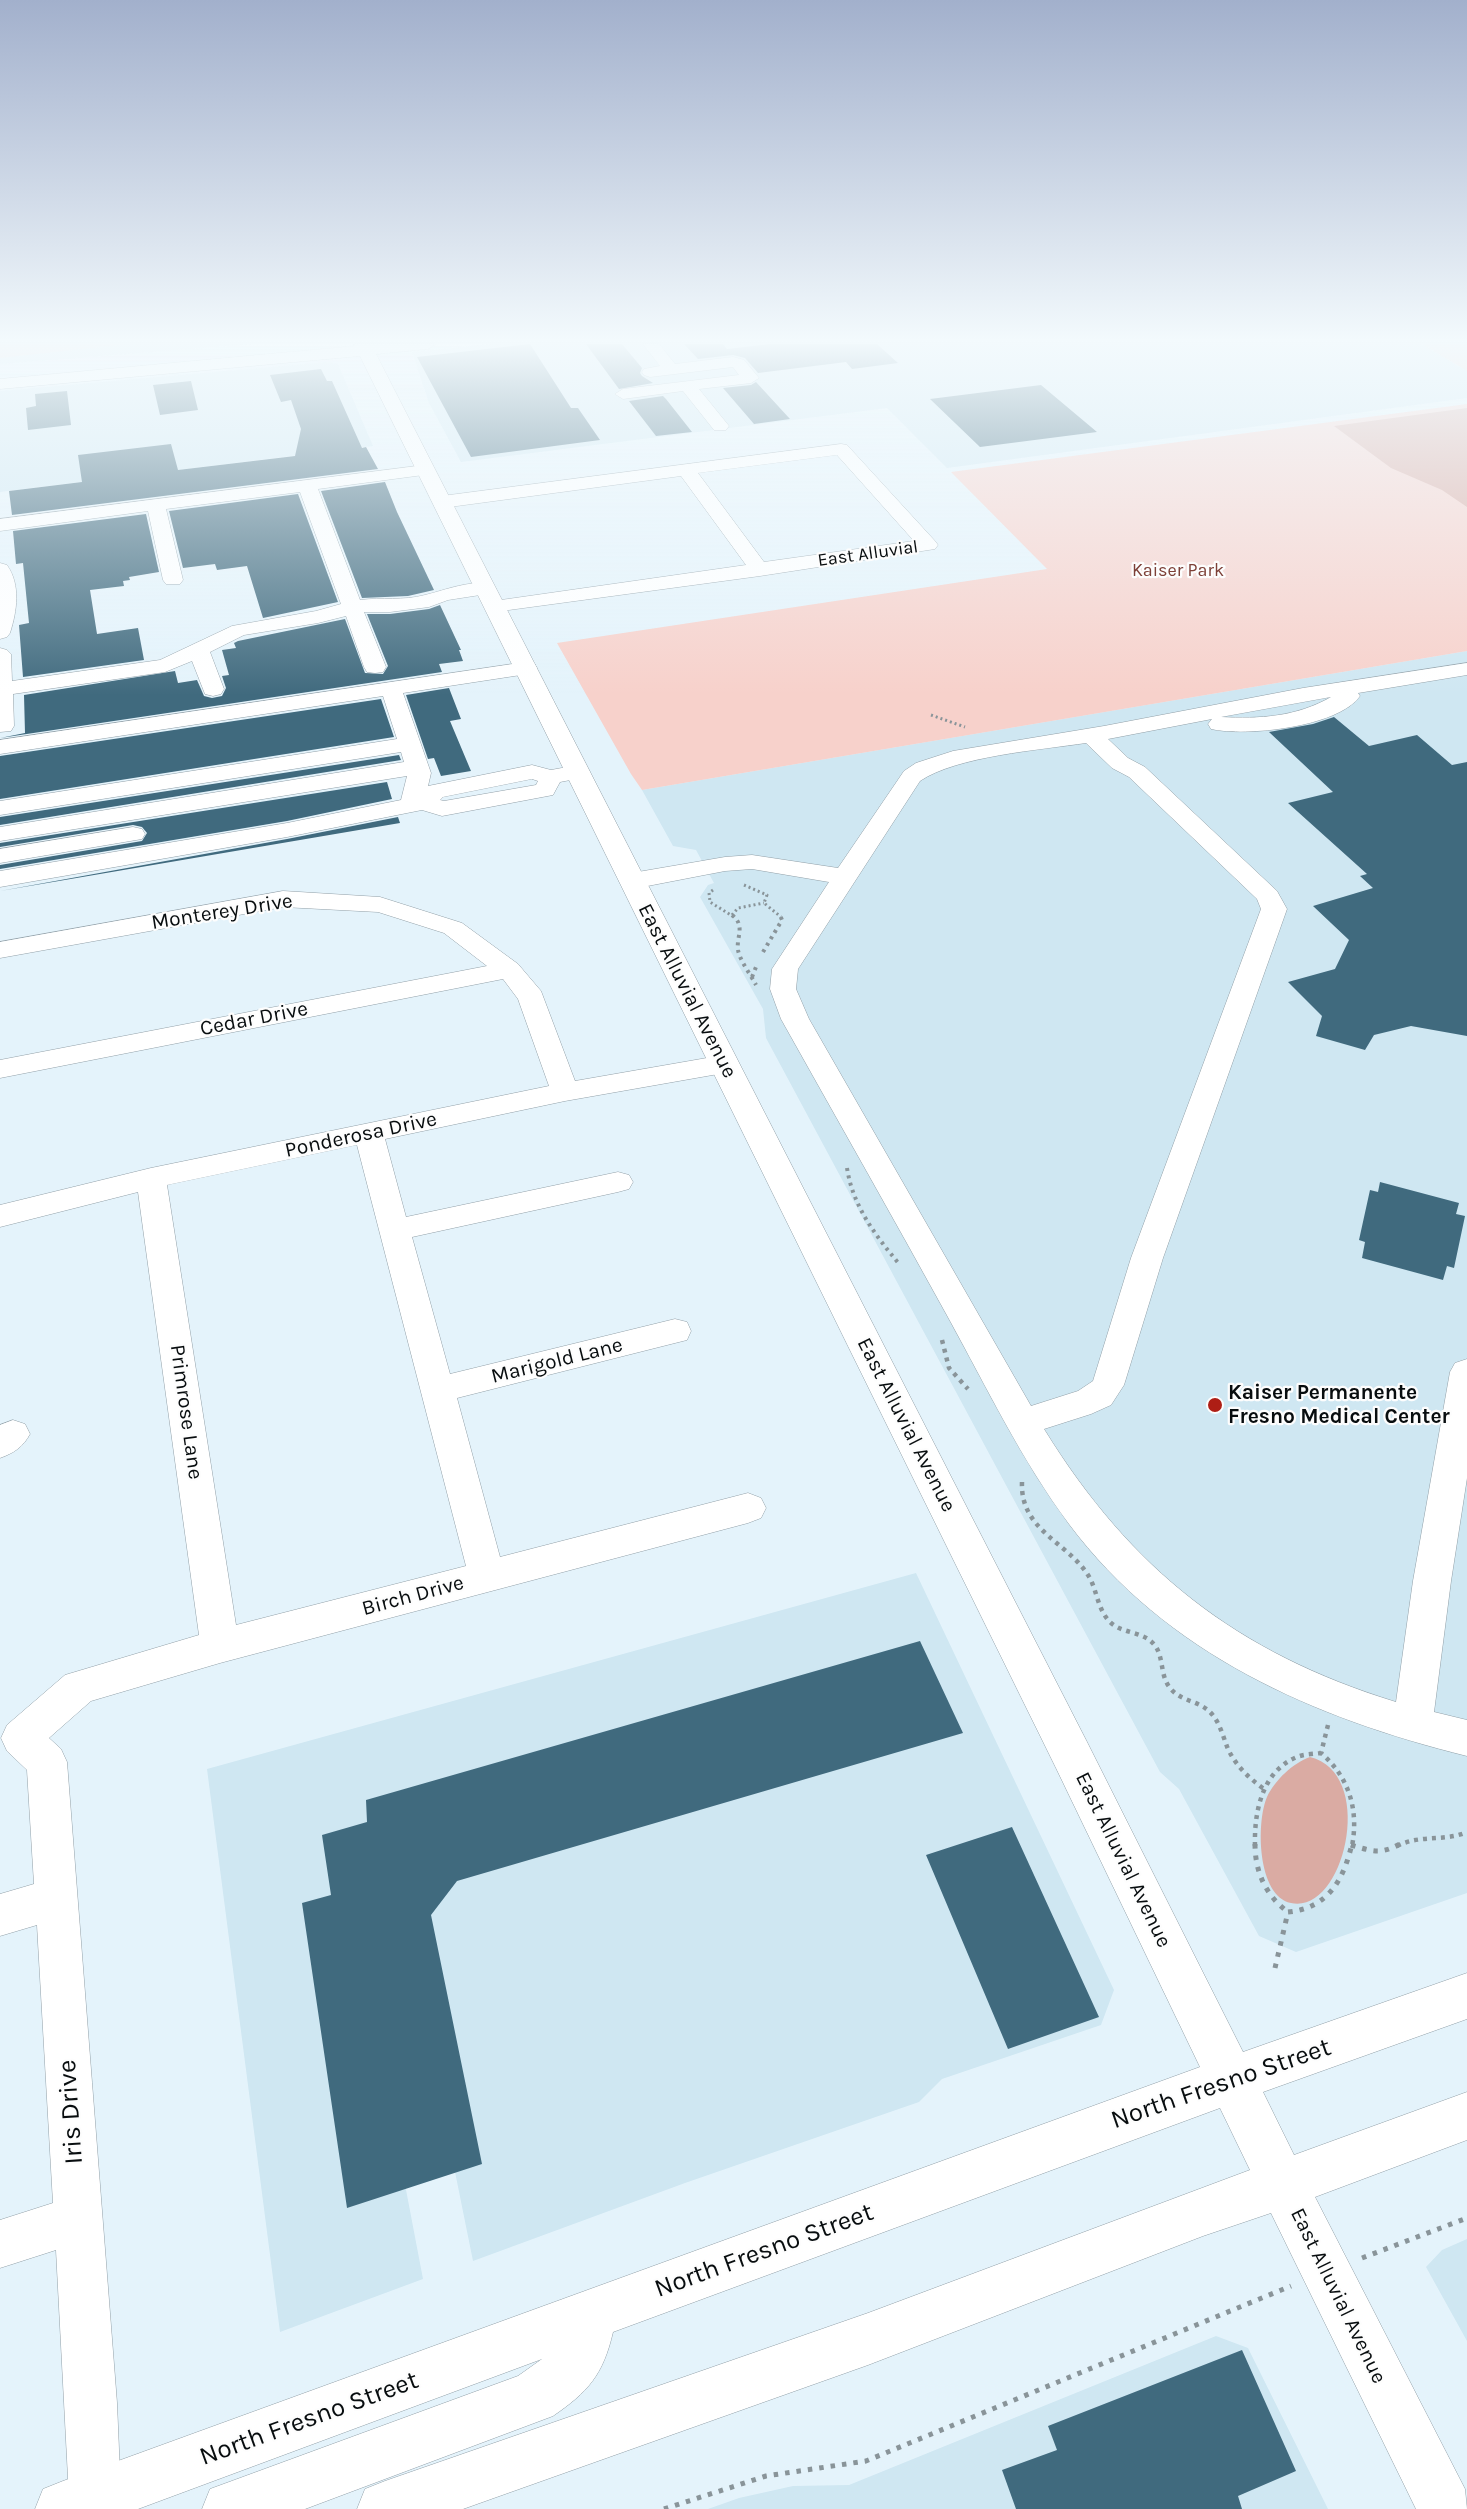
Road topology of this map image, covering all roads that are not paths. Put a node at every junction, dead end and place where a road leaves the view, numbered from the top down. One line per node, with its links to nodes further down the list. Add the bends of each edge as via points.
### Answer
1 (421, 461): 5 (main road, East Alluvial Avenue)
2 (747, 461): 4 (street, East Alluvial)
3 (852, 461): 11 (street, East Alluvial, via 928,545)
4 (685, 469): 7 (street, East Alluvial); 11 (street)
5 (425, 470): 6 (street); 7 (main road, East Alluvial Avenue)
6 (307, 485): 8 (street); 14 (street)
7 (442, 502): 13 (main road, East Alluvial Avenue)
8 (156, 504): 9 (street); 12 (street)
9 (0, 525)
10 (0, 569): 15 (street, via 7,613)
11 (760, 570): 13 (street, East Alluvial)
12 (173, 580)
13 (486, 590): 14 (street, East Alluvial, via 435,593 429,601 408,604); 19 (main road, East Alluvial Avenue)
14 (353, 607): 16 (street, East Alluvial, via 239,630); 18 (street)
15 (0, 633)
16 (199, 650): 21 (street, East Alluvial, via 165,666); 22 (street)
17 (0, 654): 21 (street)
18 (375, 667)
19 (526, 668): 23 (street); 27 (main road, East Alluvial Avenue)
20 (1466, 670): 24 (street, via 1303,695)
21 (2, 689): 25 (street)
22 (213, 689)
23 (400, 716): 25 (street); 26 (street); 28 (street); 29 (street); 30 (street)
24 (1098, 734): 33 (street, via 953,758 924,768 898,794); 49 (street, via 1120,763 1137,772 1268,896 1274,909 1163,1213 1108,1384 1102,1393 1063,1410)
25 (2, 736)
26 (0, 767)
27 (565, 775): 29 (street, via 532,772 497,789); 35 (main road, East Alluvial Avenue)
28 (0, 787)
29 (417, 790): 31 (street); 32 (street); 34 (street, via 297,828)
30 (0, 808)
31 (0, 834)
32 (0, 856)
33 (844, 877): 35 (street, via 752,862); 49 (street, via 785,969 783,989 795,1019)
34 (0, 879)
35 (632, 881): 38 (main road, East Alluvial Avenue)
36 (0, 950): 37 (street, Monterey Drive, via 283,899 380,905 453,928)
37 (509, 970): 39 (street, Cedar Drive); 40 (street, Monterey Drive, via 531,997)
38 (724, 1064): 40 (street, Ponderosa Drive); 60 (main road, East Alluvial Avenue)
39 (0, 1069)
40 (565, 1092): 41 (street, Ponderosa Drive)
41 (369, 1134): 42 (street, Ponderosa Drive); 45 (street)
42 (151, 1178): 44 (street, Ponderosa Drive); 52 (street, Primrose Lane)
43 (618, 1182): 45 (street)
44 (0, 1216)
45 (395, 1230): 48 (street)
46 (675, 1331): 48 (street, Marigold Lane)
47 (1467, 1372): 54 (street)
48 (438, 1390): 51 (street)
49 (1019, 1414): 54 (street, via 1049,1466 1102,1539 1132,1571 1192,1622 1230,1647 1298,1682)
50 (748, 1508): 51 (street, Birch Drive)
51 (487, 1576): 52 (street, Birch Drive)
52 (220, 1646): 53 (street, Birch Drive)
53 (79, 1687): 55 (street, Iris Drive)
54 (1413, 1724): 56 (street)
55 (10, 1729): 57 (street, Iris Drive, via 46,1762)
56 (1467, 1738)
57 (55, 1899): 58 (street); 63 (street, Iris Drive)
58 (0, 1915)
59 (1467, 1996): 60 (main road, North Fresno Street)
60 (1231, 2080): 62 (main road, East Alluvial Avenue); 65 (main road, North Fresno Street)
61 (1467, 2116): 62 (main road)
62 (1283, 2184): 68 (main road, via 868,2339); 69 (main road, East Alluvial Avenue)
63 (78, 2219): 64 (street); 66 (street, Iris Drive)
64 (0, 2244)
65 (590, 2315): 66 (main road, North Fresno Street); 67 (main road, via 586,2346 567,2375 534,2397)
66 (77, 2505)
67 (230, 2509)
68 (385, 2509)
69 (1445, 2509)

